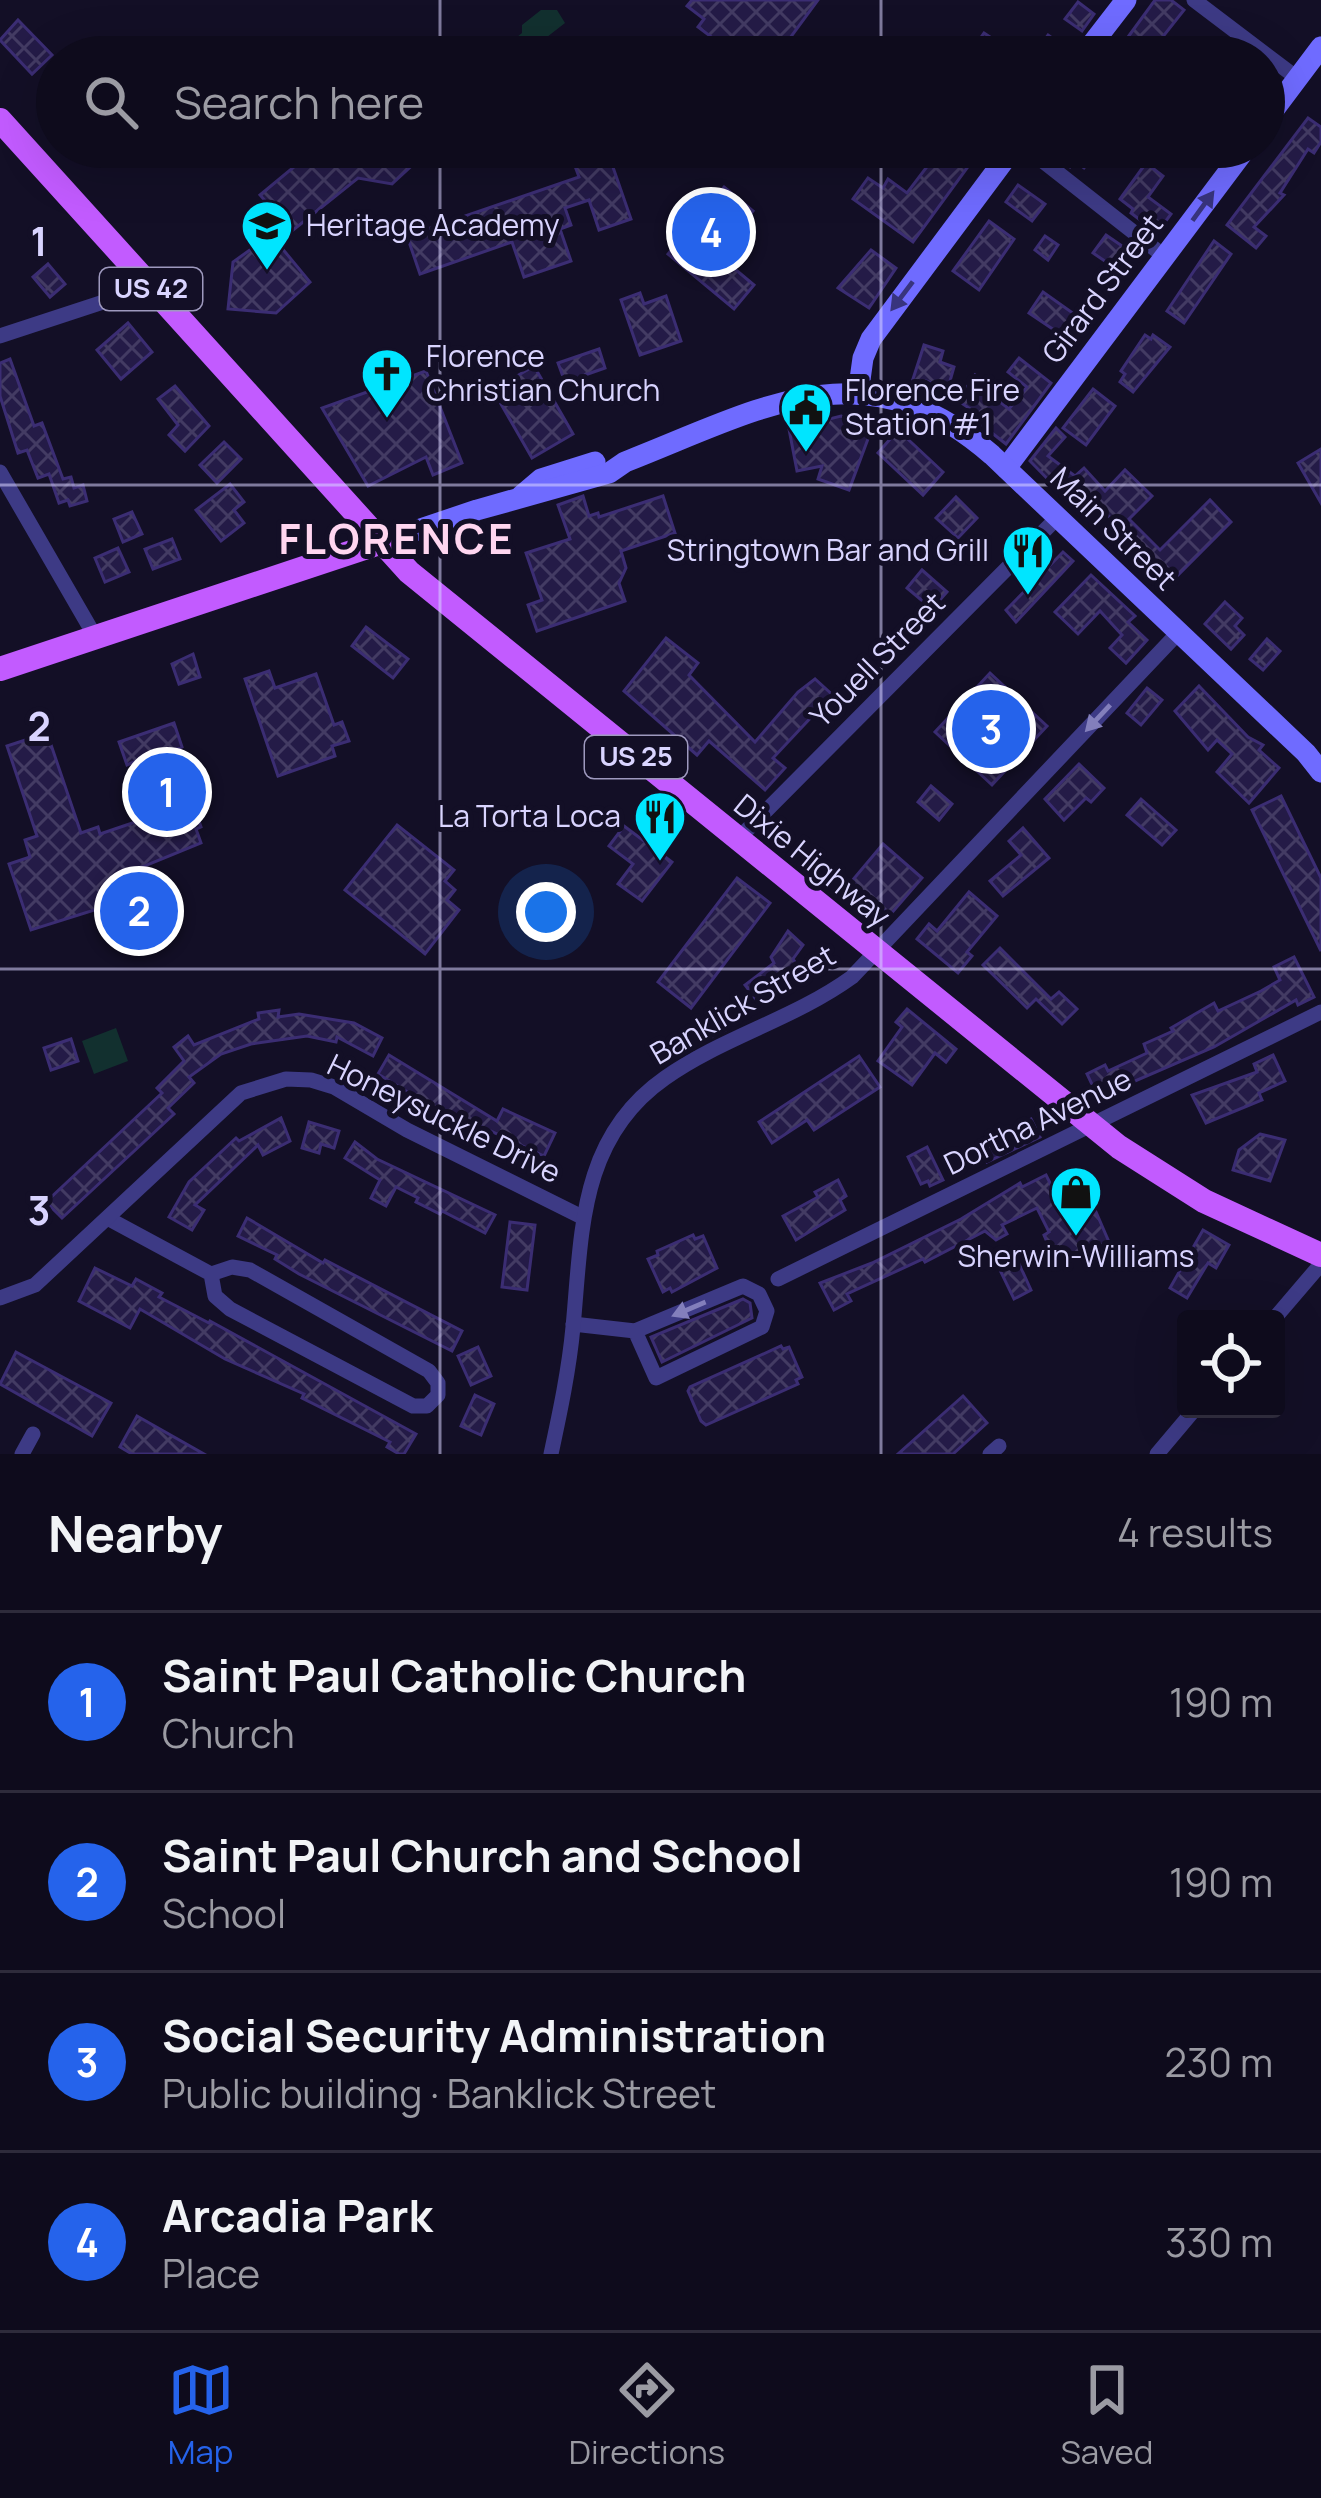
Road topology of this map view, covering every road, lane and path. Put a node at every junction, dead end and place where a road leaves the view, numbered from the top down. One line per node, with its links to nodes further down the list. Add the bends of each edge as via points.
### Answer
1 (1126, 0): 3 (street)
2 (1194, 0): 4 (street)
3 (1098, 36)
4 (1242, 36)
5 (1321, 47): 7 (street)
6 (1285, 68): 7 (street)
7 (1298, 78): 8 (street)
8 (1285, 95)
9 (0, 120): 10 (main road, US 42)
10 (36, 160)
11 (43, 168): 16 (main road, US 42)
12 (998, 168): 18 (street, one-way to 18, via 871,338)
13 (1052, 168): 15 (street)
14 (1231, 168): 15 (street, Girard Street, one-way to 14)
15 (1165, 257): 19 (street, Girard Street)
16 (149, 287): 17 (street); 22 (main road, US 42)
17 (0, 336)
18 (858, 394): 19 (street, Main Street, via 946,418); 22 (street, Main Street, via 765,407 626,462 604,459 541,479 520,496)
19 (1006, 468): 21 (street, Main Street)
20 (0, 472): 24 (street)
21 (1057, 519): 23 (street, Main Street); 27 (street, Youell Street)
22 (379, 543): 24 (main road); 27 (main road, Dixie Highway / US 25)
23 (1178, 633): 26 (street, Main Street); 28 (street, Banklick Street, one-way to 28)
24 (96, 638): 25 (main road)
25 (0, 669)
26 (1321, 771)
27 (738, 839): 28 (main road, Dixie Highway / US 25)
28 (878, 952): 30 (main road, Dixie Highway / US 25); 31 (street, Banklick Street, via 824,997 699,1057 641,1096 606,1143)
29 (1321, 1012): 30 (street, Dortha Avenue)
30 (1092, 1125): 33 (main road, Dixie Highway / US 25, via 1204,1201); 35 (street, Dortha Avenue)
31 (582, 1216): 32 (street, Honeysuckle Drive, via 334,1087 286,1079 241,1093); 38 (street, Banklick Street)
32 (110, 1219): 34 (street); 36 (street, Honeysuckle Drive, via 35,1285)
33 (1321, 1260): 37 (street)
34 (211, 1274): 34 (street, via 215,1296 270,1331 413,1406 438,1395 429,1370 250,1270)
35 (778, 1279)
36 (0, 1298)
37 (1281, 1310)
38 (573, 1324): 39 (street); 43 (street, Banklick Street)
39 (635, 1331): 39 (street, one-way to 39, via 656,1378 762,1328 767,1311 759,1294 743,1286)
40 (1188, 1418): 44 (street)
41 (33, 1434): 42 (street)
42 (22, 1454)
43 (551, 1454)
44 (1156, 1454)

